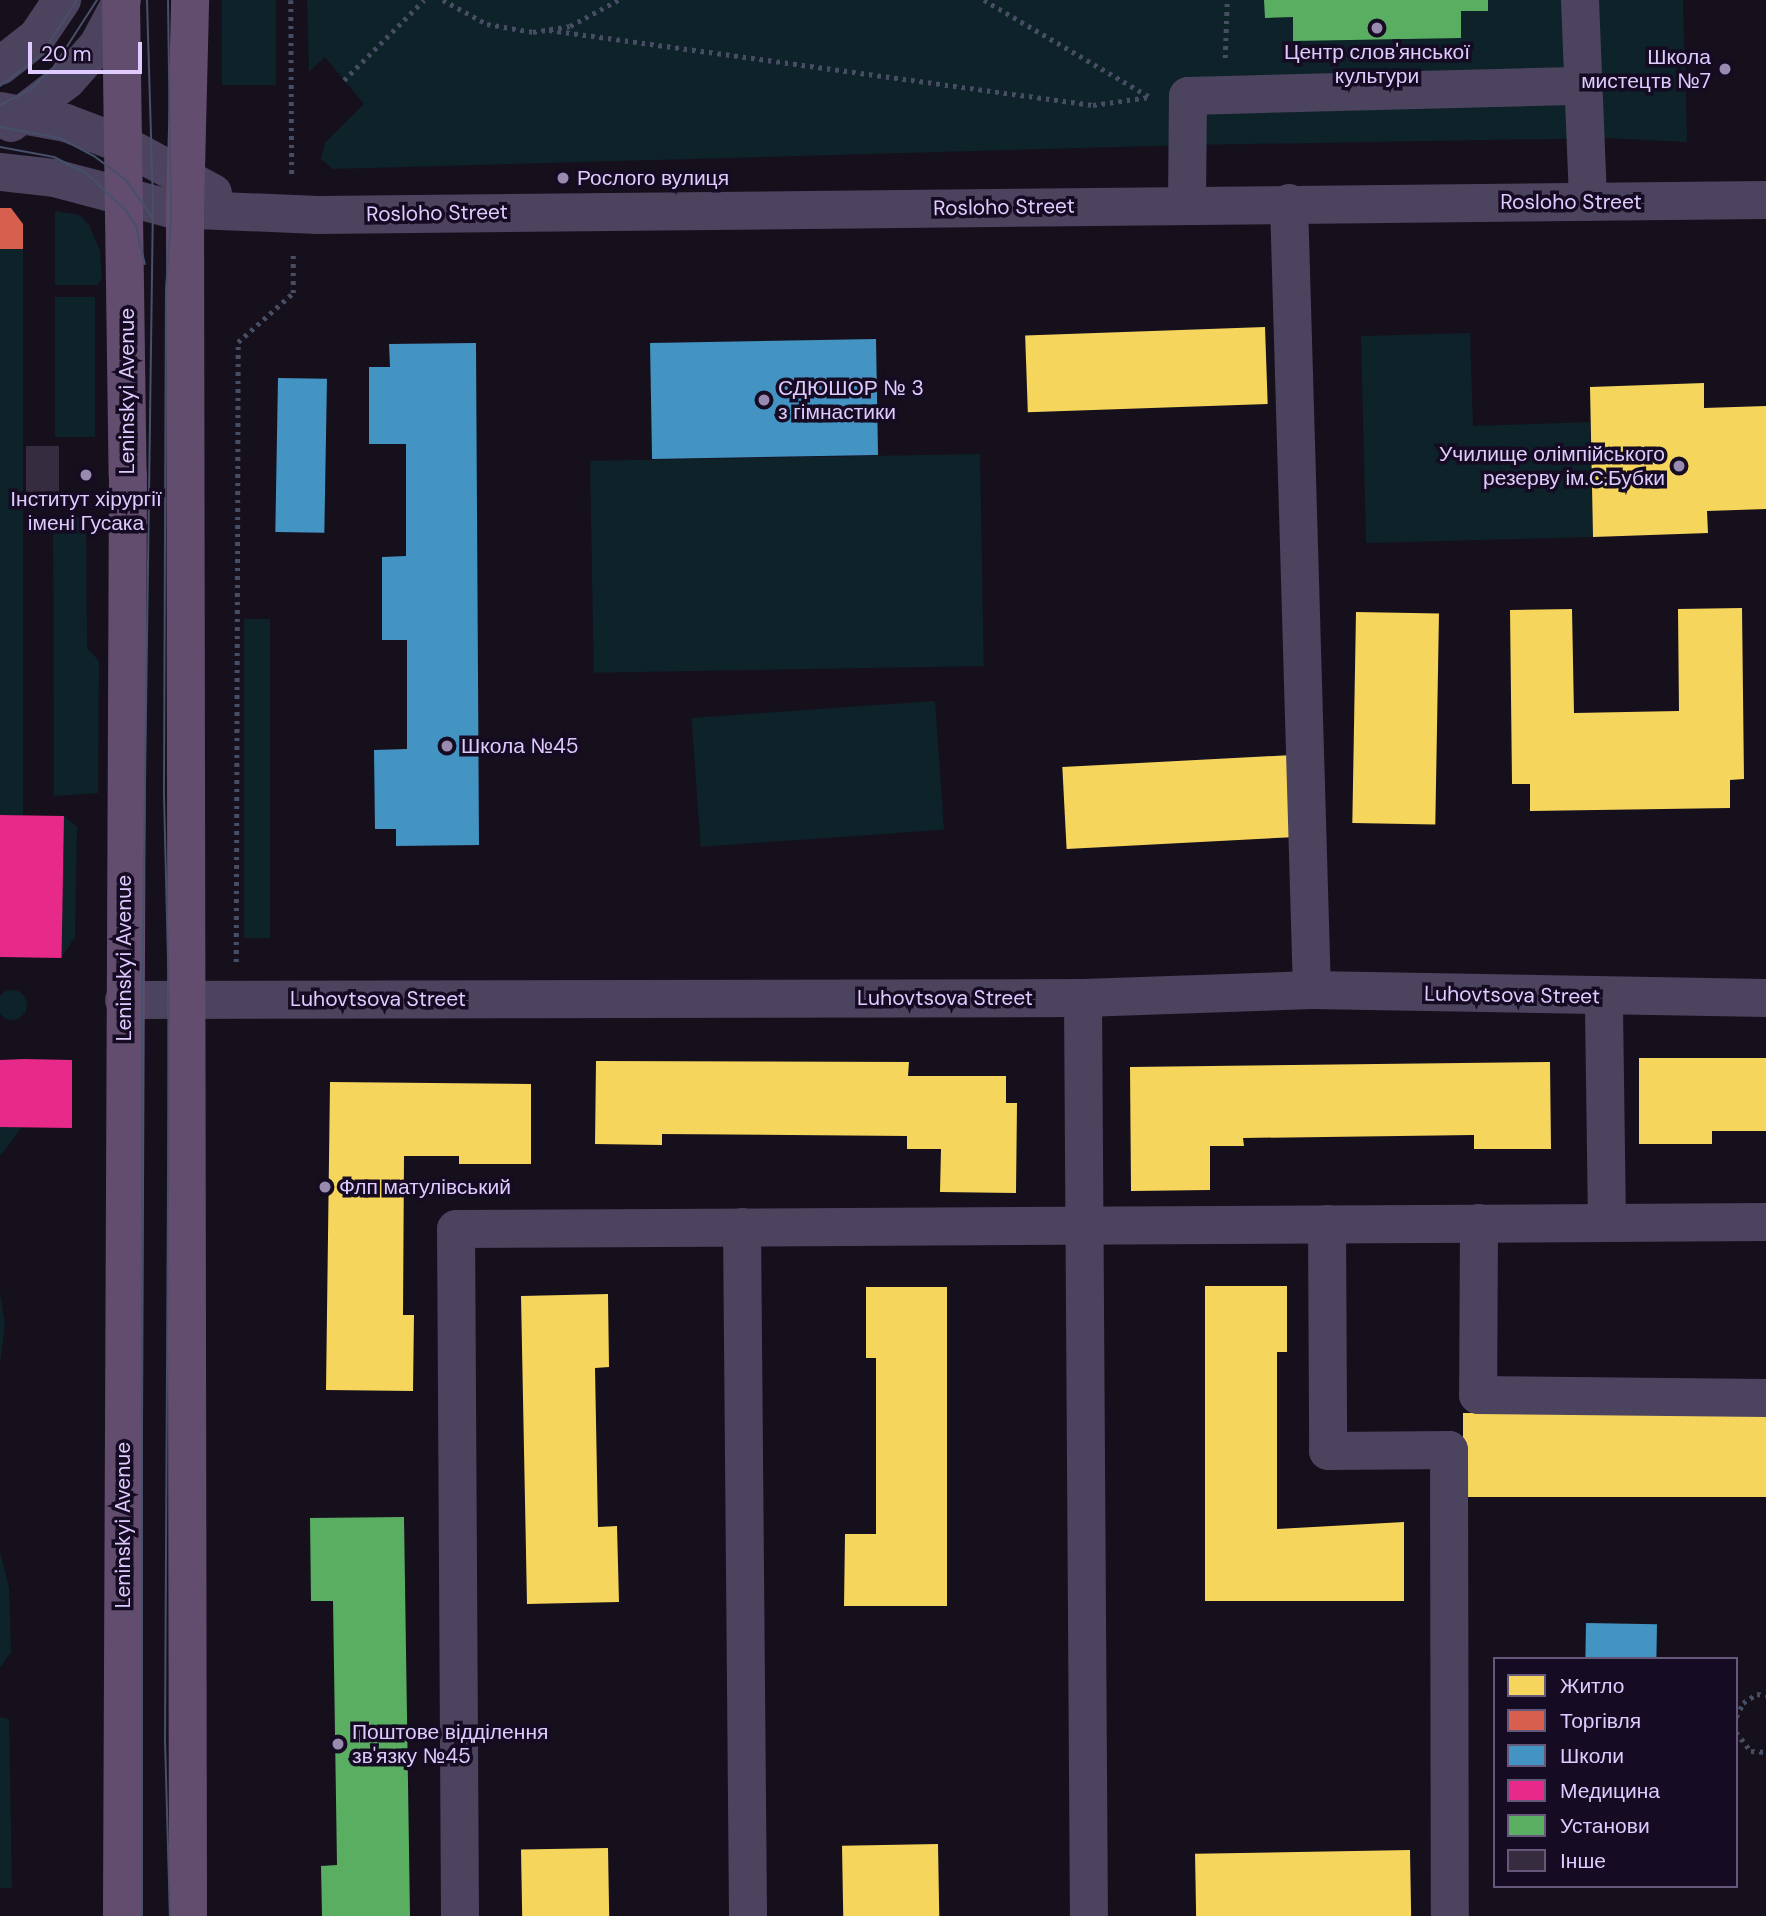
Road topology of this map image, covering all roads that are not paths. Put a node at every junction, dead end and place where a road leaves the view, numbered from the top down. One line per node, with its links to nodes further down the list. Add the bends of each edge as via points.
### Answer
1 (62, 0): 5 (street, via 37,37)
2 (122, 0): 7 (street, via 98,45 67,80); 8 (main road, Leninskyi Avenue)
3 (190, 0): 10 (main road)
4 (1580, 0): 6 (street)
5 (0, 66)
6 (1581, 86): 13 (street); 15 (street, via 1188,96)
7 (8, 118): 8 (street)
8 (124, 145): 10 (street); 11 (main road, Leninskyi Avenue)
9 (0, 172): 11 (street, via 54,178)
10 (185, 193): 11 (street); 15 (street, Rosloho Street, via 242,211 292,213); 21 (main road)
11 (126, 199): 20 (main road, Leninskyi Avenue)
12 (1766, 200): 13 (street, Rosloho Street)
13 (1588, 202): 14 (street, Rosloho Street)
14 (1289, 203): 15 (street, Rosloho Street); 16 (street)
15 (1186, 205)
16 (1312, 990): 17 (street, Luhovtsova Street); 18 (street, Luhovtsova Street)
17 (1083, 998): 21 (street, Luhovtsova Street); 26 (street)
18 (1604, 998): 19 (street, Luhovtsova Street); 24 (street)
19 (1766, 998)
20 (124, 1000): 21 (street, Luhovtsova Street); 29 (main road, Leninskyi Avenue)
21 (187, 1000): 30 (main road)
22 (1766, 1222): 24 (street)
23 (1479, 1223): 24 (street); 25 (street); 28 (street, via 1478,1395)
24 (1607, 1223)
25 (1327, 1224): 26 (street); 34 (street, via 1328,1451 1449,1451)
26 (1083, 1225): 27 (street); 33 (street)
27 (741, 1227): 31 (street, via 456,1228); 32 (street)
28 (1766, 1398)
29 (122, 1916)
30 (188, 1916)
31 (460, 1916)
32 (748, 1916)
33 (1089, 1916)
34 (1450, 1916)

